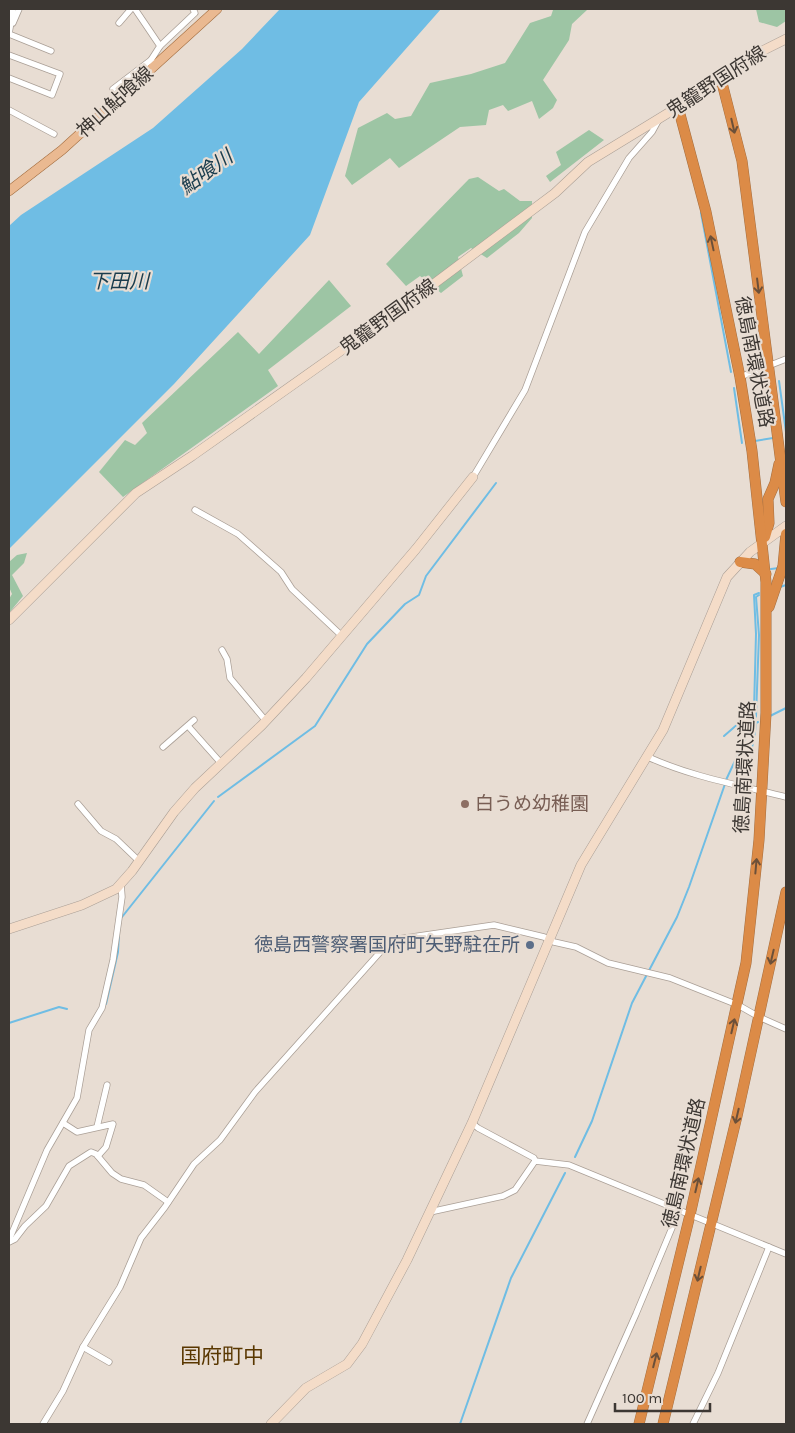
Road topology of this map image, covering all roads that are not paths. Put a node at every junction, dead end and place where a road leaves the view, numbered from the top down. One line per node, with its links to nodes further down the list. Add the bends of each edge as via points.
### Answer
1 (13, 9): 7 (street)
2 (19, 9): 7 (street)
3 (133, 9): 6 (street); 9 (street)
4 (193, 9): 9 (street, via 196,12)
5 (218, 9): 12 (main road, 神山鮎喰線)
6 (119, 23)
7 (9, 34): 10 (street)
8 (786, 39): 14 (street, 鬼籠野国府線, via 756,54)
9 (160, 46): 12 (street)
10 (51, 51)
11 (9, 55): 13 (street, via 60,74 52,95)
12 (153, 63): 15 (street); 20 (main road, 神山鮎喰線, via 62,150)
13 (9, 78)
14 (720, 79): 16 (street, 鬼籠野国府線); 22 (highway, 徳島南環状道路, one-way to 22, via 742,161)
15 (113, 89)
16 (678, 107): 18 (street, 鬼籠野国府線); 23 (highway, 徳島南環状道路, one-way to 16, via 706,212)
17 (9, 110): 19 (street)
18 (659, 119): 25 (street, via 629,158 585,232 525,390); 34 (street, 鬼籠野国府線, via 588,162 555,193 407,304 136,493)
19 (54, 134)
20 (9, 191)
21 (786, 359): 22 (street)
22 (767, 367): 23 (street); 24 (highway, 徳島南環状道路)
23 (740, 377): 30 (highway, 徳島南環状道路)
24 (780, 456): 26 (highway, 徳島南環状道路); 30 (highway, via 775,484 768,499 769,523)
25 (473, 478): 35 (street)
26 (786, 500)
27 (195, 510): 35 (street, via 238,534 281,572 292,589)
28 (786, 526): 30 (street)
29 (786, 534): 33 (highway, via 783,566)
30 (764, 542): 31 (street); 32 (highway, 徳島南環状道路)
31 (740, 562): 32 (highway, via 758,565); 41 (street, via 727,577 663,730)
32 (766, 574): 33 (highway, 徳島南環状道路)
33 (766, 616): 43 (highway, 徳島南環状道路, via 766,713)
34 (9, 620)
35 (342, 636): 38 (street)
36 (222, 650): 38 (street, via 230,678)
37 (194, 720): 39 (street)
38 (266, 721): 42 (street)
39 (188, 726): 40 (street); 42 (street)
40 (163, 747)
41 (648, 757): 43 (street, via 708,780); 50 (street, via 581,865)
42 (222, 763): 46 (street, via 174,812)
43 (761, 791): 44 (street); 51 (highway, 徳島南環状道路, one-way to 43, via 754,893)
44 (786, 797)
45 (78, 804): 46 (street, via 101,831 116,839)
46 (139, 861): 47 (street)
47 (121, 884): 49 (street, via 107,895); 55 (street, via 122,896 102,1008 89,1030 76,1098)
48 (786, 892): 52 (highway, one-way to 52)
49 (9, 929)
50 (549, 939): 51 (street, via 576,947 608,963 670,978); 56 (street); 60 (street, via 494,925 391,940 255,1092 220,1140 194,1164)
51 (738, 1005): 52 (street); 63 (highway, 徳島南環状道路, one-way to 51)
52 (759, 1017): 53 (street); 64 (highway, one-way to 64)
53 (786, 1029)
54 (107, 1085): 57 (street)
55 (63, 1123): 57 (street, via 77,1132); 65 (street, via 43,1158)
56 (472, 1123): 59 (street); 62 (street)
57 (97, 1127): 58 (street, via 113,1124 106,1147)
58 (98, 1156): 60 (street, via 121,1179 144,1185); 65 (street, via 91,1152 69,1166 46,1206 15,1239)
59 (535, 1161): 61 (street, via 585,1169); 62 (street, via 515,1190 503,1196)
60 (168, 1202): 68 (street, via 141,1238 120,1287)
61 (679, 1211): 63 (street); 72 (street)
62 (430, 1212): 71 (street, via 401,1273 355,1355 342,1368 306,1388)
63 (690, 1216): 64 (street); 73 (highway, 徳島南環状道路, one-way to 63)
64 (711, 1224): 66 (street); 74 (highway, one-way to 74)
65 (9, 1241)
66 (769, 1247): 67 (street); 75 (street, via 718,1373)
67 (786, 1254)
68 (83, 1347): 69 (street); 70 (street)
69 (109, 1362)
70 (43, 1424)
71 (271, 1424)
72 (587, 1424)
73 (640, 1424)
74 (663, 1424)
75 (693, 1424)

